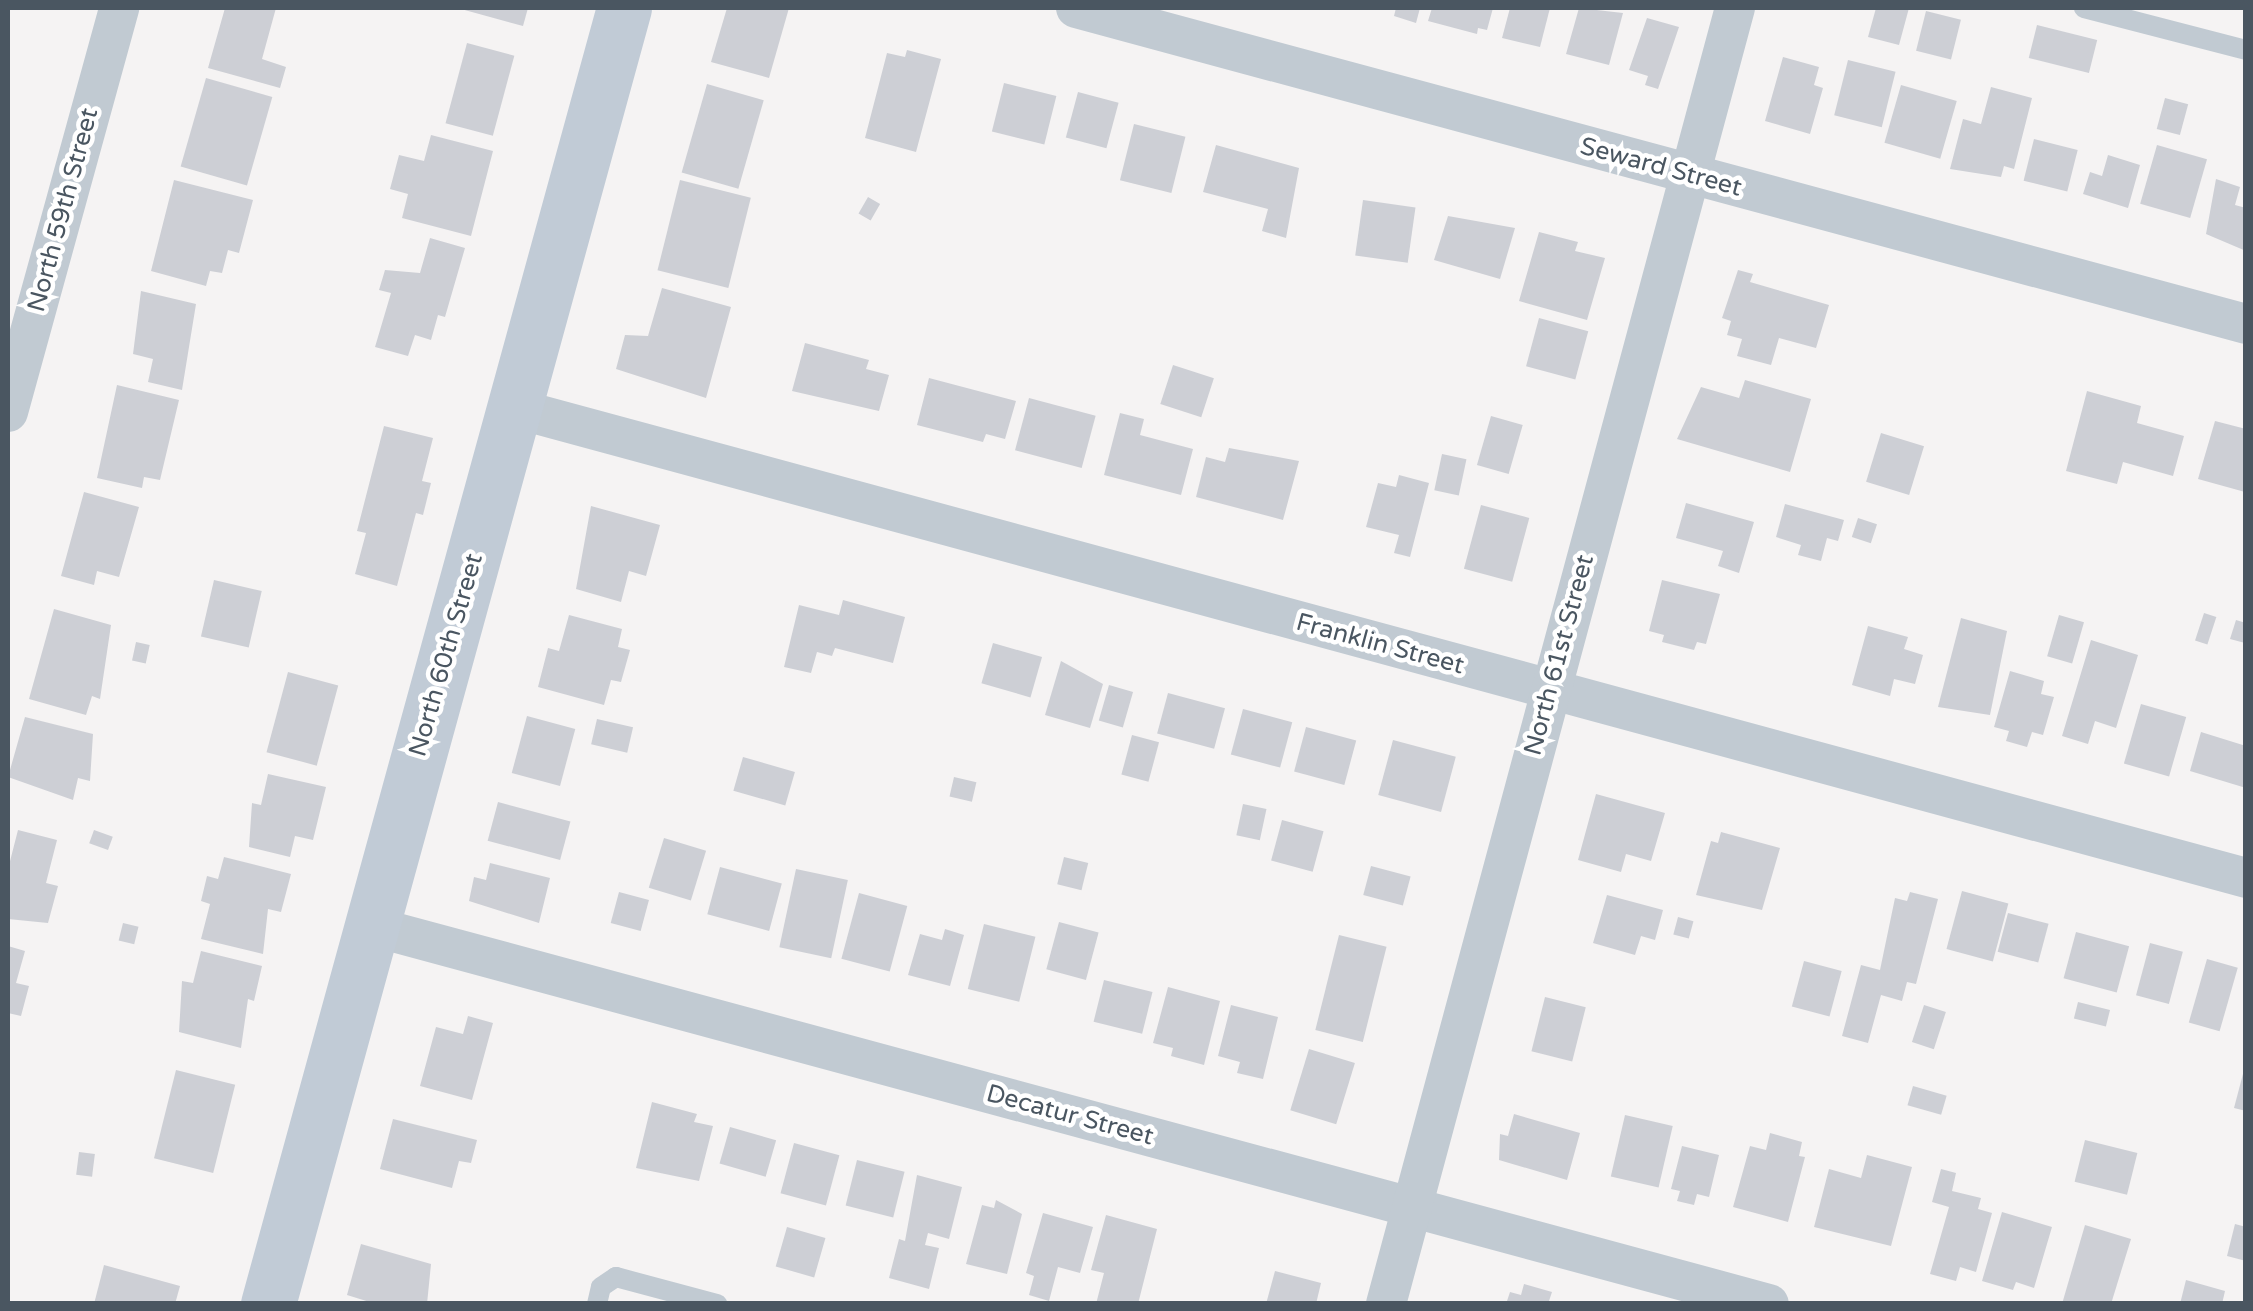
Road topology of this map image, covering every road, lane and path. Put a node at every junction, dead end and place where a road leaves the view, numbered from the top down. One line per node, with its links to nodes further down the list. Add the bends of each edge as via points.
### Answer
1 (119, 8): 10 (street, North 59th Street)
2 (624, 8): 9 (street, North 60th Street)
3 (1076, 8): 7 (street, Seward Street)
4 (1735, 8): 7 (street, North 61st Street)
5 (2084, 8): 6 (lane)
6 (2246, 50)
7 (1690, 175): 8 (street, Seward Street); 11 (street, North 61st Street)
8 (2246, 324)
9 (514, 408): 11 (street, Franklin Street); 13 (street, North 60th Street)
10 (8, 412)
11 (1550, 690): 12 (street, Franklin Street); 14 (street, North 61st Street)
12 (2246, 878)
13 (370, 926): 14 (street, Decatur Street); 15 (street, North 60th Street)
14 (1412, 1208): 18 (street, North 61st Street); 19 (street, Decatur Street)
15 (268, 1304)
16 (597, 1304): 17 (lane, via 602,1287 616,1277)
17 (717, 1304)
18 (1386, 1304)
19 (1769, 1304)

